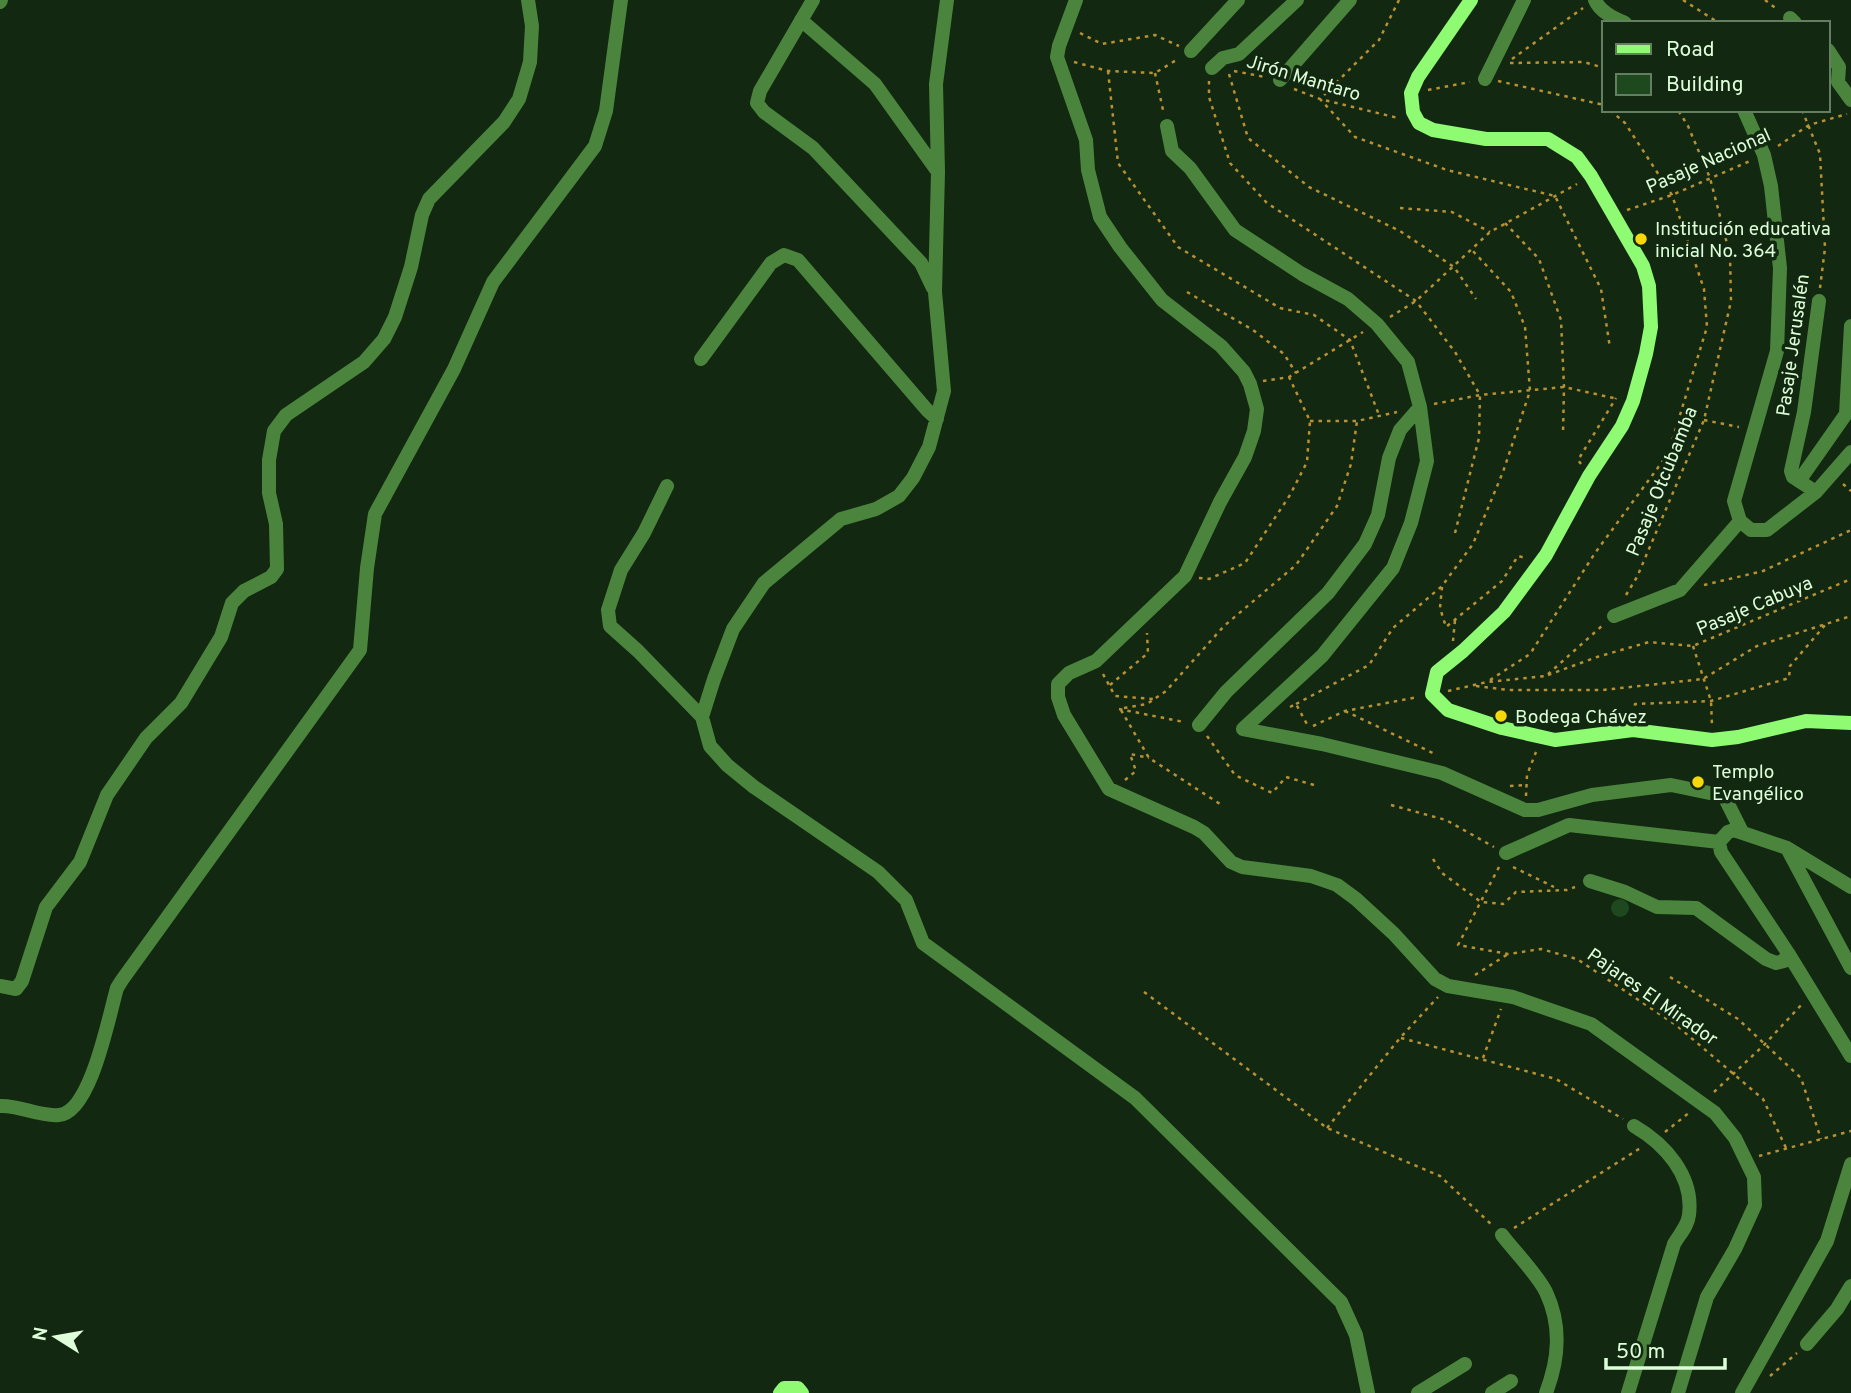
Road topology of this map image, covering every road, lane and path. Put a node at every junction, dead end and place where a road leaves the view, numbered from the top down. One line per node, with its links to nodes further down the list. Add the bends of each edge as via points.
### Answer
1 (528, 0): 132 (street, via 530,62 519,99 504,122 429,199 411,267 384,340 364,362 286,415 274,432 269,493 276,524 277,569 232,603 221,637 181,703 146,738 107,795 80,862 46,907 22,981 16,989)
2 (621, 0): 142 (street, via 606,111 595,146 493,282 453,369 375,514 360,650 117,988 88,1089 77,1106 60,1116)
3 (813, 0): 14 (street)
4 (947, 0): 39 (street, via 936,84)
5 (1076, 0): 17 (street)
6 (1238, 0): 18 (street)
7 (1297, 0): 23 (street, via 1239,54 1223,58)
8 (1350, 0): 27 (street)
9 (1399, 0): 28 (path, via 1379,40)
10 (1471, 0): 35 (street, via 1411,93)
11 (1524, 0): 26 (street)
12 (1595, 0): 15 (street)
13 (1684, 0): 16 (path)
14 (801, 20): 39 (street, via 875,84); 49 (street, via 757,103 813,148 921,263)
15 (1620, 21)
16 (1716, 21)
17 (1068, 26): 18 (path, via 1102,44 1155,35); 20 (street)
18 (1191, 51): 25 (path)
19 (1830, 53): 29 (street, via 1839,66 1838,82)
20 (1058, 57): 24 (path); 60 (street, via 1086,140 1100,217 1162,300 1221,346)
21 (1506, 63): 22 (path, via 1584,62)
22 (1602, 67)
23 (1212, 68)
24 (1108, 71): 25 (path); 55 (path, via 1118,163 1178,247 1280,308 1314,315)
25 (1155, 73): 37 (path)
26 (1485, 79): 30 (path)
27 (1280, 80): 28 (path, Jirón Mantaro); 48 (path, Jirón Mantaro, via 1228,70 1248,138 1309,187 1400,231)
28 (1320, 100): 35 (path, Jirón Mantaro); 42 (path, via 1355,137 1447,170)
29 (1851, 100)
30 (1602, 105)
31 (1679, 112): 41 (path, Pasaje Otcubamba)
32 (1745, 112): 38 (street)
33 (1803, 112): 36 (path, Pasaje Jerusalén)
34 (1851, 113): 36 (path, Pasaje Nacional)
35 (1419, 123): 40 (street, via 1433,131 1475,137 1548,139 1577,157)
36 (1809, 125): 38 (path, Pasaje Nacional); 52 (path, Pasaje Jerusalén, via 1820,154 1825,248)
37 (1167, 127): 53 (street, via 1172,151 1235,230 1348,299)
38 (1764, 155): 41 (path, Pasaje Nacional); 72 (street, via 1780,268 1777,351)
39 (938, 172): 49 (street)
40 (1591, 176): 42 (path); 44 (street)
41 (1710, 178): 44 (path, Pasaje Nacional); 69 (path, Pasaje Otcubamba, via 1730,255 1731,301)
42 (1555, 196): 45 (path); 56 (path, via 1601,289)
43 (1399, 208): 46 (path, via 1452,212)
44 (1614, 215): 64 (street, via 1643,266 1651,306 1646,354)
45 (1505, 223): 46 (path); 61 (path, via 1539,260 1561,320)
46 (1490, 232): 47 (path)
47 (1472, 250): 48 (path); 62 (path, via 1511,292 1525,327)
48 (1454, 267): 51 (path); 53 (path, via 1416,301)
49 (935, 292): 68 (street, via 944,391)
50 (1187, 292): 58 (path, via 1253,330 1283,354)
51 (1476, 299)
52 (1819, 301): 76 (street, Pasaje Jerusalén, via 1791,471)
53 (1377, 324): 55 (path); 65 (street, via 1408,362)
54 (1851, 326): 66 (street)
55 (1349, 341): 58 (path); 67 (path)
56 (1610, 348)
57 (701, 359): 68 (street, via 771,263 784,256 798,260)
58 (1296, 373): 59 (path)
59 (1289, 377): 60 (path); 70 (path)
60 (1250, 384): 82 (street, via 1257,409 1254,431)
61 (1564, 387): 62 (path); 63 (path); 73 (path)
62 (1530, 391): 65 (path); 84 (path, via 1473,544)
63 (1616, 398): 64 (path); 75 (path, via 1578,460)
64 (1633, 401): 75 (street)
65 (1420, 407): 67 (path); 105 (street, via 1400,430 1389,458 1378,515 1365,544 1328,593 1226,692); 116 (street, via 1427,461 1412,523 1393,568 1322,656 1242,729 1442,773 1525,810 1592,794 1671,785 1724,796)
66 (1848, 412): 76 (street)
67 (1379, 415): 71 (path)
68 (937, 419): 103 (street, via 914,478 898,496 876,509 841,519 764,583 733,629)
69 (1704, 420): 72 (path); 87 (path, Pasaje Otcubamba, via 1637,577)
70 (1310, 421): 71 (path); 82 (path, via 1307,462 1245,563 1209,579)
71 (1357, 421): 97 (path, via 1351,464 1337,506 1296,565 1224,626 1166,691)
72 (1755, 430): 79 (street, via 1734,500)
73 (1563, 433)
74 (1851, 452): 78 (street)
75 (1590, 476): 96 (street, via 1546,555 1504,612 1437,671)
76 (1798, 481): 78 (street)
77 (667, 486): 103 (street, via 621,570 607,610 610,626)
78 (1816, 492): 79 (street, via 1767,530 1751,530)
79 (1740, 521): 85 (street)
80 (1851, 530): 85 (path, via 1763,571)
81 (1527, 558): 84 (path, via 1518,556 1502,581 1446,626 1440,608)
82 (1185, 576): 86 (street)
83 (1851, 579): 90 (path, Pasaje Cabuya)
84 (1442, 586): 99 (path, via 1393,628 1369,665)
85 (1680, 590): 87 (street)
86 (1147, 614): 91 (street); 94 (path, via 1148,653)
87 (1614, 615): 92 (path, Pasaje Otcubamba)
88 (1851, 616): 89 (path)
89 (1826, 624): 93 (path, via 1756,646); 98 (path, via 1790,666 1789,678)
90 (1693, 646): 92 (path, Pasaje Cabuya, via 1649,642); 93 (path)
91 (1096, 662): 94 (path); 113 (street, via 1069,673 1058,684 1058,696)
92 (1546, 676): 95 (path, Pasaje Cabuya)
93 (1703, 679): 95 (path, via 1603,690 1508,690); 98 (path)
94 (1110, 685): 97 (path, via 1115,696)
95 (1473, 685): 96 (path, Pasaje Cabuya)
96 (1432, 694): 102 (path, Pasaje Cabuya); 106 (street, via 1448,710 1541,738)
97 (1153, 699): 100 (path)
98 (1711, 701): 106 (path, via 1635,705); 107 (path)
99 (1296, 704): 101 (path); 102 (path, Pasaje Cabuya, via 1309,728)
100 (1119, 709): 105 (path); 108 (path)
101 (1285, 709)
102 (1345, 711): 109 (path)
103 (702, 717): 158 (street, via 710,746 727,765 878,872 906,900 923,943 1135,1098 1341,1302 1356,1335)
104 (1851, 723): 107 (street, via 1805,721)
105 (1199, 725): 110 (path, via 1235,775 1272,793 1286,777)
106 (1633, 730): 107 (street)
107 (1712, 740)
108 (1149, 758): 113 (path, via 1130,754 1136,771); 114 (path)
109 (1442, 758)
110 (1314, 785)
111 (1527, 785): 112 (path)
112 (1503, 787)
113 (1112, 790): 131 (street, via 1194,827 1242,867 1311,876 1337,885 1394,934 1435,979)
114 (1220, 804)
115 (1391, 805): 119 (path, via 1446,820)
116 (1742, 832): 117 (street, via 1728,832); 118 (street)
117 (1719, 842): 119 (street, via 1569,825); 127 (street, via 1721,852)
118 (1787, 848): 124 (street); 129 (street)
119 (1506, 853)
120 (1433, 859): 126 (path, via 1442,873)
121 (1513, 867): 125 (path)
122 (1495, 874): 126 (path)
123 (1590, 881): 125 (path, via 1567,890); 127 (street, via 1657,907 1696,908 1776,963 1784,961)
124 (1851, 887)
125 (1557, 888): 126 (path, via 1516,892 1503,904)
126 (1481, 902): 128 (path, Pajares El Mirador, via 1458,945)
127 (1788, 953): 134 (street)
128 (1508, 954): 131 (path, via 1461,985); 140 (path, Pajares El Mirador, via 1541,949 1577,959 1676,1025)
129 (1851, 968)
130 (1670, 977): 137 (path, via 1738,1019)
131 (1448, 985): 135 (street); 136 (path)
132 (0, 986)
133 (1144, 992): 144 (path)
134 (1812, 992): 137 (path); 138 (street)
135 (1506, 996): 139 (path); 141 (street, via 1591,1024)
136 (1400, 1038): 139 (path); 144 (path)
137 (1765, 1044): 140 (path); 147 (path, via 1801,1078)
138 (1851, 1056)
139 (1483, 1058): 143 (path, via 1556,1079)
140 (1735, 1073): 141 (path); 148 (path, Pajares El Mirador, via 1763,1099)
141 (1701, 1103): 146 (path); 149 (street, via 1735,1138)
142 (0, 1106)
143 (1634, 1126): 146 (street)
144 (1327, 1128): 151 (path, via 1440,1176)
145 (1851, 1131): 147 (path)
146 (1656, 1139): 151 (path); 162 (street, via 1682,1173 1689,1192 1689,1215 1674,1244)
147 (1821, 1139): 148 (path)
148 (1786, 1148): 149 (path)
149 (1745, 1159): 163 (street, via 1754,1177 1755,1205 1707,1297)
150 (1851, 1164): 164 (street, via 1827,1241)
151 (1502, 1235): 161 (street, via 1546,1291 1555,1320 1557,1361)
152 (1851, 1286): 153 (street)
153 (1807, 1344)
154 (1465, 1364): 159 (street)
155 (1511, 1381): 160 (street)
156 (780, 1393): 157 (street, via 784,1388 798,1388)
157 (802, 1393)
158 (1368, 1393)
159 (1418, 1393)
160 (1492, 1393)
161 (1545, 1393)
162 (1628, 1393)
163 (1678, 1393)
164 (1742, 1393)

